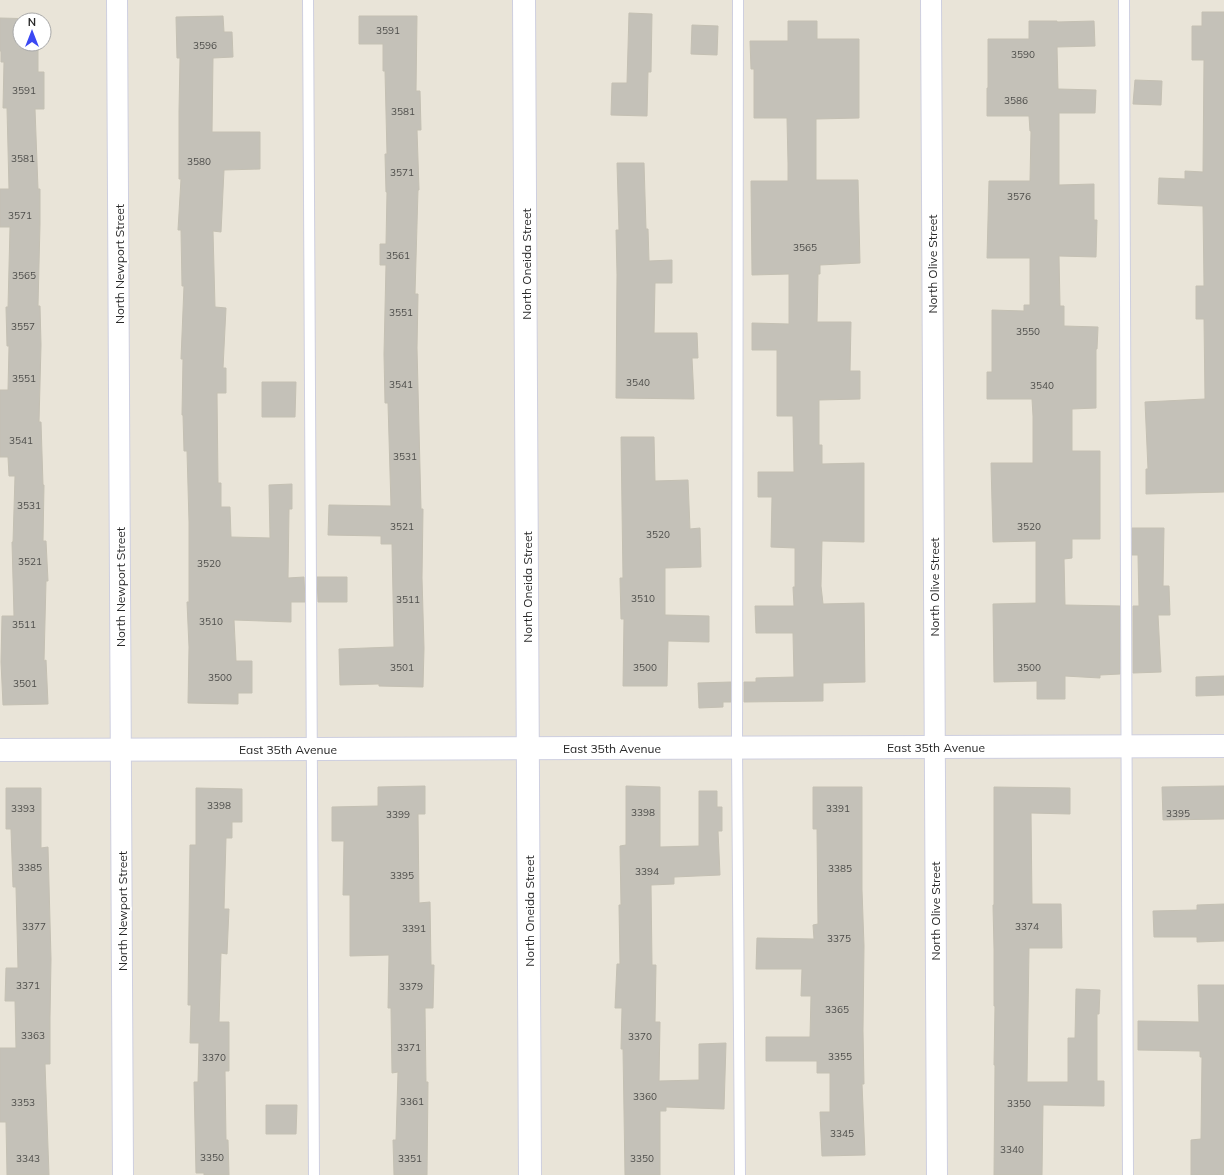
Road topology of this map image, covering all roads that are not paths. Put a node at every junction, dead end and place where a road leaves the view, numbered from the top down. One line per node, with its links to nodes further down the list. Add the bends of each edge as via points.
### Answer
1 (118, 0): 14 (street, North Newport Street)
2 (308, 0): 12 (lane)
3 (524, 0): 10 (street, North Oneida Street)
4 (738, 0): 11 (lane)
5 (930, 0): 9 (street, North Olive Street)
6 (1124, 0): 7 (lane)
7 (1127, 746): 8 (street, East 35th Avenue); 9 (street, East 35th Avenue); 20 (lane)
8 (1224, 746)
9 (934, 747): 11 (street, East 35th Avenue); 19 (street, North Olive Street)
10 (528, 748): 11 (street, East 35th Avenue); 12 (street, East 35th Avenue); 17 (street, North Oneida Street)
11 (737, 748): 18 (lane)
12 (311, 749): 14 (street, East 35th Avenue); 16 (lane)
13 (0, 750): 14 (street, East 35th Avenue)
14 (121, 750): 15 (street, North Newport Street)
15 (124, 1175)
16 (314, 1175)
17 (530, 1175)
18 (740, 1175)
19 (936, 1175)
20 (1128, 1175)

